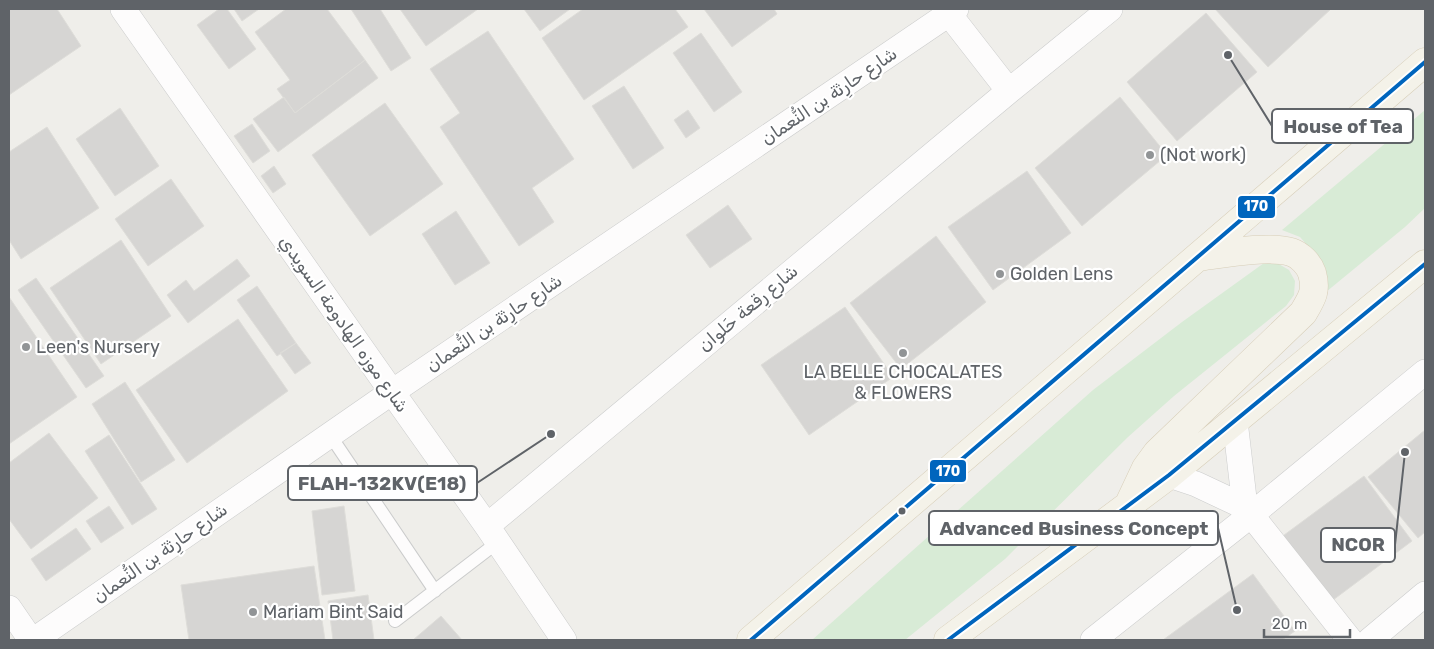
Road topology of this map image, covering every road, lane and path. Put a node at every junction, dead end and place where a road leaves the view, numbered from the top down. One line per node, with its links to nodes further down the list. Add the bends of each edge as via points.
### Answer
1 (123, 9): 9 (street, شارع موزه الهادومة السويدي)
2 (1110, 9): 5 (street, شارع رِقعة حَلوان)
3 (953, 11): 5 (street); 9 (street, شارع حارِثة بن النُّعمان)
4 (1425, 62): 6 (main road)
5 (1009, 91): 15 (street, شارع رِقعة حَلوان)
6 (1198, 257): 13 (main road, via 1269,250 1291,252 1304,260 1310,269 1314,281 1313,297 1303,313 1157,453); 22 (main road)
7 (1425, 264): 10 (main road)
8 (1425, 372): 14 (street)
9 (392, 392): 11 (street, شارع حارِثة بن النُّعمان); 15 (street, شارع موزه الهادومة السويدي)
10 (1235, 421): 12 (main road); 14 (street)
11 (330, 436): 16 (lane); 20 (street, شارع حارِثة بن النُّعمان)
12 (1169, 475): 13 (main road); 14 (street, via 1196,484)
13 (1128, 505): 23 (main road)
14 (1248, 511): 24 (street); 25 (street)
15 (492, 534): 16 (lane); 21 (street, شارع موزه الهادومة السويدي)
16 (435, 591): 19 (lane)
17 (1425, 594): 26 (street)
18 (9, 608): 20 (street)
19 (395, 621)
20 (32, 640)
21 (564, 640)
22 (751, 640)
23 (948, 640)
24 (1093, 640)
25 (1350, 640)
26 (1370, 640)

